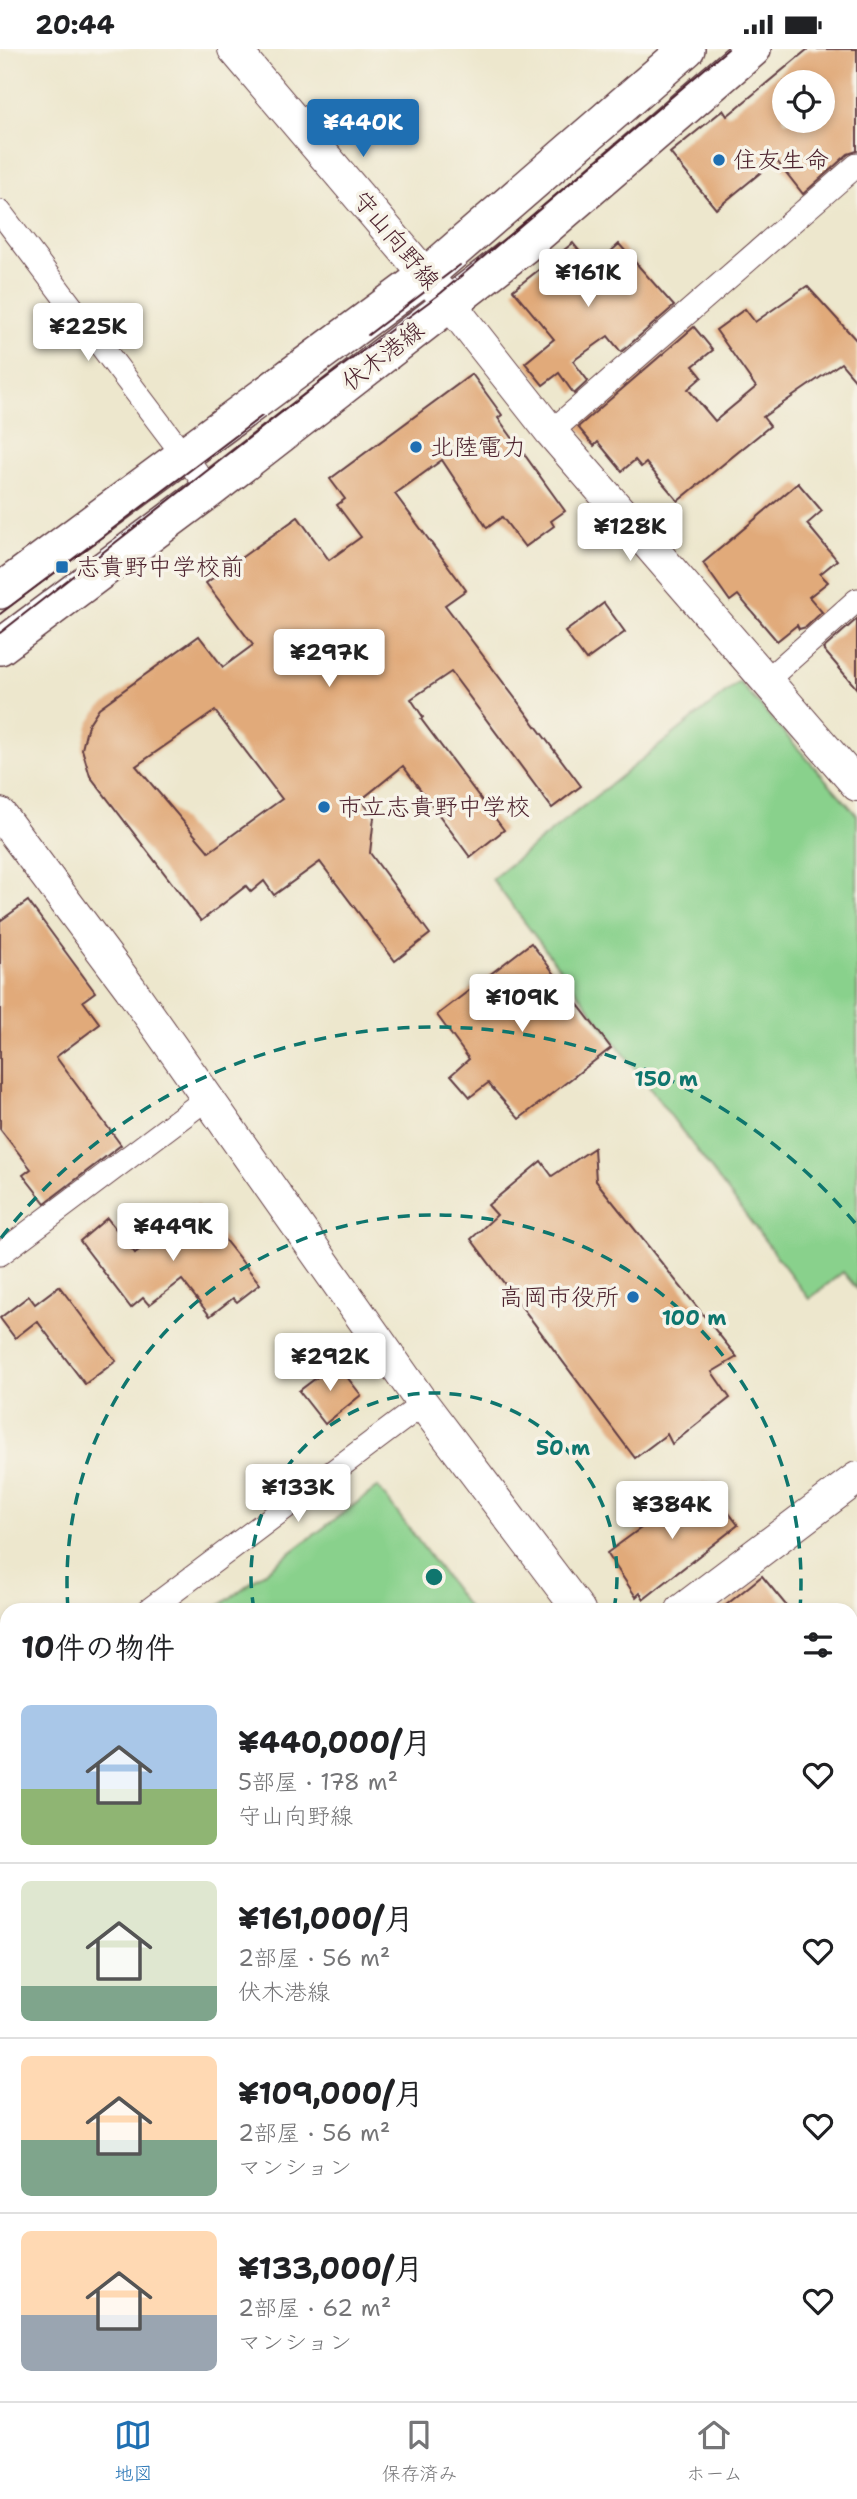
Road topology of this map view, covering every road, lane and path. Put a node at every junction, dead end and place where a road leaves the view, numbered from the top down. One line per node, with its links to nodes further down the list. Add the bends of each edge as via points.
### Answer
1 (234, 49): 6 (street, 守山向野線)
2 (687, 49): 6 (main road, 伏木港線)
3 (753, 49): 7 (main road, 伏木港線)
4 (857, 165): 8 (street)
5 (0, 212): 9 (street)
6 (425, 276): 7 (street, 守山向野線); 9 (main road, 伏木港線)
7 (450, 304): 8 (street, 守山向野線); 10 (main road, 伏木港線)
8 (551, 432): 14 (street, 守山向野線)
9 (186, 454): 10 (street); 11 (main road, 伏木港線)
10 (211, 490): 13 (main road, 伏木港線)
11 (0, 591)
12 (857, 600): 14 (street)
13 (0, 647)
14 (767, 680): 15 (street, 守山向野線)
15 (857, 785)
16 (0, 814): 17 (street, via 123,977)
17 (206, 1099): 18 (street); 19 (street)
18 (0, 1254)
19 (423, 1404): 21 (street); 22 (street)
20 (857, 1478): 23 (street)
21 (158, 1603)
22 (574, 1603)
23 (691, 1603)

